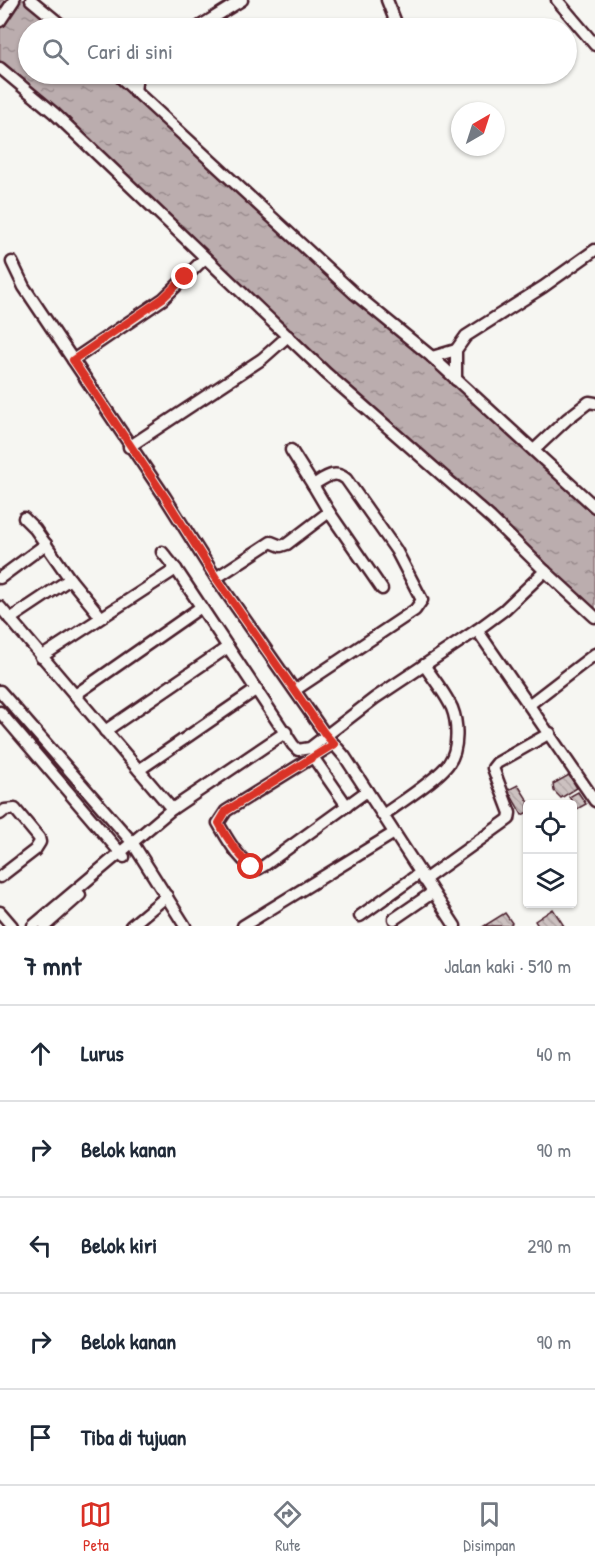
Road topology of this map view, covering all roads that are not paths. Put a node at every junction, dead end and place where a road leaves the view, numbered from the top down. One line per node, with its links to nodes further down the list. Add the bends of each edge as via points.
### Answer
1 (14, 0): 10 (street)
2 (31, 0): 6 (street)
3 (242, 0): 7 (street)
4 (387, 0): 8 (street)
5 (557, 0): 9 (street)
6 (52, 18)
7 (213, 18)
8 (394, 18)
9 (571, 18)
10 (0, 21)
11 (577, 25): 12 (street)
12 (595, 45)
13 (0, 68): 14 (street)
14 (18, 83)
15 (20, 84): 20 (street, via 54,112)
16 (127, 84): 18 (street)
17 (136, 84): 18 (street)
18 (135, 92): 24 (street, via 355,294)
19 (595, 250): 23 (street, via 466,336)
20 (205, 258): 22 (street); 25 (street, via 163,298)
21 (12, 262): 25 (street, via 24,287)
22 (288, 336): 28 (street, via 262,359); 38 (street, via 491,518)
23 (456, 350): 24 (street); 26 (street)
24 (432, 357): 26 (street)
25 (73, 360): 28 (street)
26 (456, 381): 30 (street)
27 (595, 403): 30 (street, via 589,402)
28 (129, 447): 40 (street)
29 (291, 450): 31 (street)
30 (534, 450): 32 (street)
31 (313, 485): 33 (street); 53 (street, via 332,474 346,479 396,550 422,600 415,610)
32 (595, 507)
33 (328, 512): 40 (street, via 287,544 271,542); 42 (street)
34 (24, 518): 35 (street)
35 (46, 544): 39 (street); 41 (street)
36 (162, 552): 37 (street)
37 (176, 569): 43 (street); 45 (street)
38 (544, 571): 46 (street); 47 (street)
39 (0, 578)
40 (216, 578): 53 (street)
41 (69, 579): 44 (street); 45 (street)
42 (382, 589)
43 (201, 608): 48 (street); 55 (street)
44 (4, 616): 50 (street)
45 (101, 617): 50 (street)
46 (595, 617)
47 (477, 630): 51 (street); 56 (street)
48 (228, 648): 52 (street); 58 (street)
49 (595, 654): 56 (street)
50 (41, 657): 55 (street)
51 (424, 664): 61 (street); 70 (street, via 452,708 456,742 450,762 438,774)
52 (258, 689): 59 (street); 64 (street)
53 (295, 690): 61 (street)
54 (0, 691): 72 (street)
55 (75, 695): 58 (street)
56 (530, 704): 60 (street)
57 (0, 712): 73 (street)
58 (105, 731): 64 (street)
59 (286, 732): 61 (street, via 298,750 309,748); 68 (street)
60 (550, 733): 66 (street); 74 (street, via 494,768 509,819)
61 (325, 734): 62 (street)
62 (334, 744): 63 (street); 65 (street)
63 (314, 757): 67 (street); 67 (street, via 226,811 219,823 222,829 242,858 258,869)
64 (139, 770): 68 (street)
65 (367, 791): 67 (street); 70 (street)
66 (595, 801)
67 (347, 806)
68 (172, 809): 72 (street)
69 (0, 814): 75 (street, via 15,809 40,842)
70 (383, 815): 71 (street)
71 (394, 832): 74 (street); 88 (street)
72 (134, 845): 73 (street); 78 (street)
73 (122, 854): 84 (street); 85 (street)
74 (422, 876): 76 (street); 77 (street)
75 (0, 878)
76 (432, 892): 79 (street); 89 (street)
77 (392, 893): 79 (street); 81 (street)
78 (167, 896): 86 (street); 87 (street)
79 (405, 911): 82 (street)
80 (0, 912): 83 (street)
81 (360, 916)
82 (394, 919)
83 (12, 926)
84 (33, 926)
85 (45, 926)
86 (131, 926)
87 (185, 926)
88 (243, 926)
89 (454, 926)

